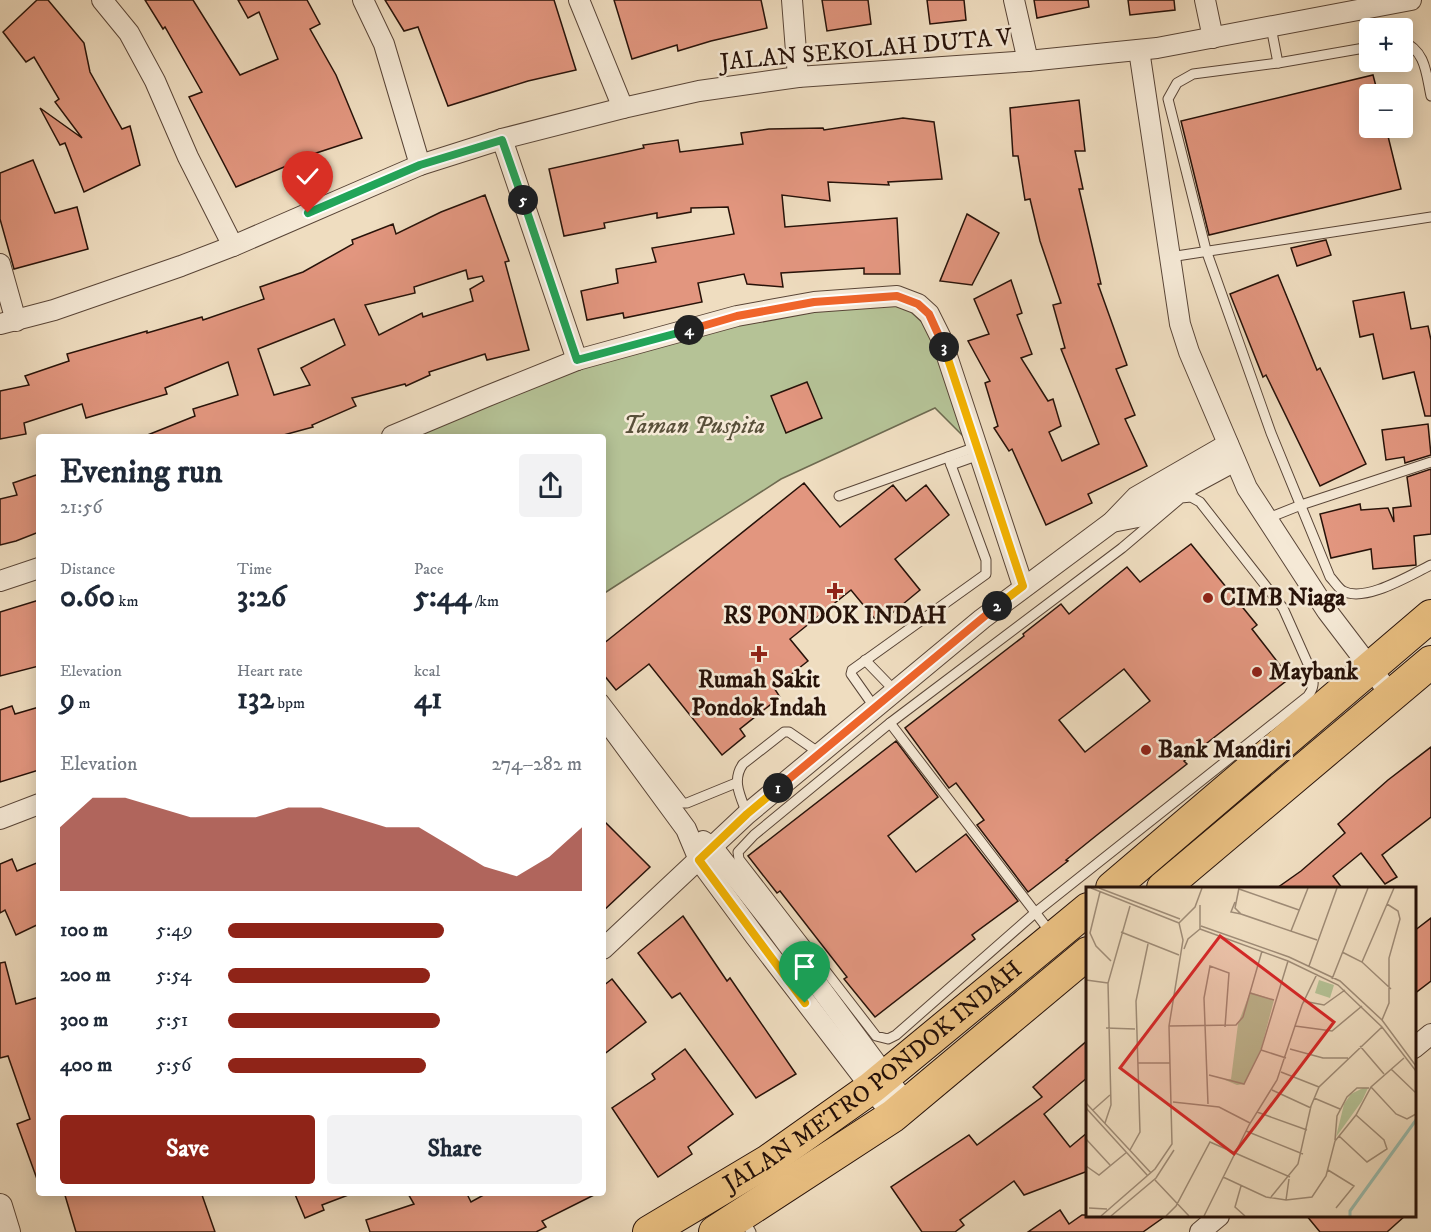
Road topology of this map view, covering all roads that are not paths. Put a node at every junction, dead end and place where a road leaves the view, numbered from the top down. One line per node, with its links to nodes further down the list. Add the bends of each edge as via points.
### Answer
1 (102, 0): 21 (street, via 129,33 155,81)
2 (363, 0): 19 (street, via 384,44)
3 (579, 0): 17 (street)
4 (792, 0): 15 (street)
5 (1014, 0): 13 (street)
6 (1205, 0): 9 (street)
7 (1411, 0): 8 (street, JALAN SEKOLAH DUTA V)
8 (1271, 27): 9 (street, JALAN SEKOLAH DUTA V); 14 (lane)
9 (1214, 38): 12 (street, JALAN SEKOLAH DUTA V)
10 (1413, 45): 16 (lane, via 1423,59)
11 (1359, 48): 14 (lane)
12 (1139, 50): 13 (street, JALAN SEKOLAH DUTA V); 23 (street)
13 (1028, 61): 15 (street, JALAN SEKOLAH DUTA V)
14 (1278, 63): 22 (lane, via 1193,74 1177,83 1168,99)
15 (798, 77): 17 (street, JALAN SEKOLAH DUTA V, via 699,91)
16 (1431, 96)
17 (623, 108): 18 (street, JALAN SEKOLAH DUTA V)
18 (502, 140): 19 (street, JALAN SEKOLAH DUTA V); 26 (street)
19 (420, 165): 21 (street, JALAN SEKOLAH DUTA V)
20 (1431, 217): 22 (lane)
21 (233, 246): 25 (street, JALAN SEKOLAH DUTA V, via 65,306)
22 (1206, 250): 23 (lane); 33 (lane)
23 (1170, 257): 29 (street, via 1180,324)
24 (0, 264): 25 (street)
25 (8, 322)
26 (577, 360): 27 (street); 28 (street, via 737,316 814,302 897,296 918,304 929,314 941,338)
27 (397, 434)
28 (977, 451): 30 (lane); 38 (street)
29 (1231, 453): 34 (street); 38 (street, via 1137,517 1112,522)
30 (949, 461): 32 (lane); 40 (lane, via 986,560 986,574)
31 (1431, 462): 33 (lane)
32 (839, 496)
33 (1300, 505): 34 (lane); 35 (lane, via 1330,577 1341,590 1350,594 1374,591)
34 (1266, 519): 42 (street)
35 (1431, 565)
36 (36, 569): 37 (street)
37 (0, 581)
38 (1023, 586): 43 (street)
39 (1431, 616): 42 (highway)
40 (866, 660): 43 (lane); 46 (lane, via 851,674)
41 (1431, 662): 44 (highway)
42 (1370, 670): 44 (street); 57 (highway)
43 (896, 692): 46 (street)
44 (1391, 695): 55 (highway)
45 (606, 703): 50 (lane, via 683,803)
46 (875, 708): 49 (street)
47 (890, 723): 56 (lane, via 1122,548 1181,498 1191,497 1200,502 1283,608 1314,683 1308,696); 60 (lane, via 738,852); 61 (lane)
48 (606, 725): 54 (street)
49 (821, 754): 50 (lane, via 784,732 743,764); 52 (street)
50 (736, 783): 52 (lane)
51 (36, 805): 53 (street)
52 (747, 814): 54 (street)
53 (0, 819)
54 (706, 854): 60 (street); 62 (street); 63 (street)
55 (1172, 886)
56 (1088, 887)
57 (1113, 887)
58 (1086, 888): 61 (lane)
59 (1086, 910): 61 (highway, JALAN METRO PONDOK INDAH)
60 (777, 920): 62 (street); 65 (street); 67 (lane)
61 (1045, 924): 67 (lane, via 896,1035 882,1039); 70 (highway, JALAN METRO PONDOK INDAH)
62 (754, 936): 66 (street)
63 (606, 946)
64 (1086, 955): 71 (highway, JALAN METRO PONDOK INDAH)
65 (822, 991): 66 (street); 67 (street)
66 (805, 1003): 70 (street)
67 (864, 1034): 70 (street)
68 (1431, 1034): 69 (street)
69 (1416, 1046)
70 (878, 1082): 71 (street); 76 (highway, JALAN METRO PONDOK INDAH, via 768,1161)
71 (900, 1111): 74 (highway, JALAN METRO PONDOK INDAH)
72 (0, 1206): 75 (street)
73 (1217, 1217): 78 (street)
74 (746, 1224): 77 (highway, JALAN METRO PONDOK INDAH)
75 (8, 1232)
76 (649, 1232)
77 (715, 1232)
78 (1200, 1232)

